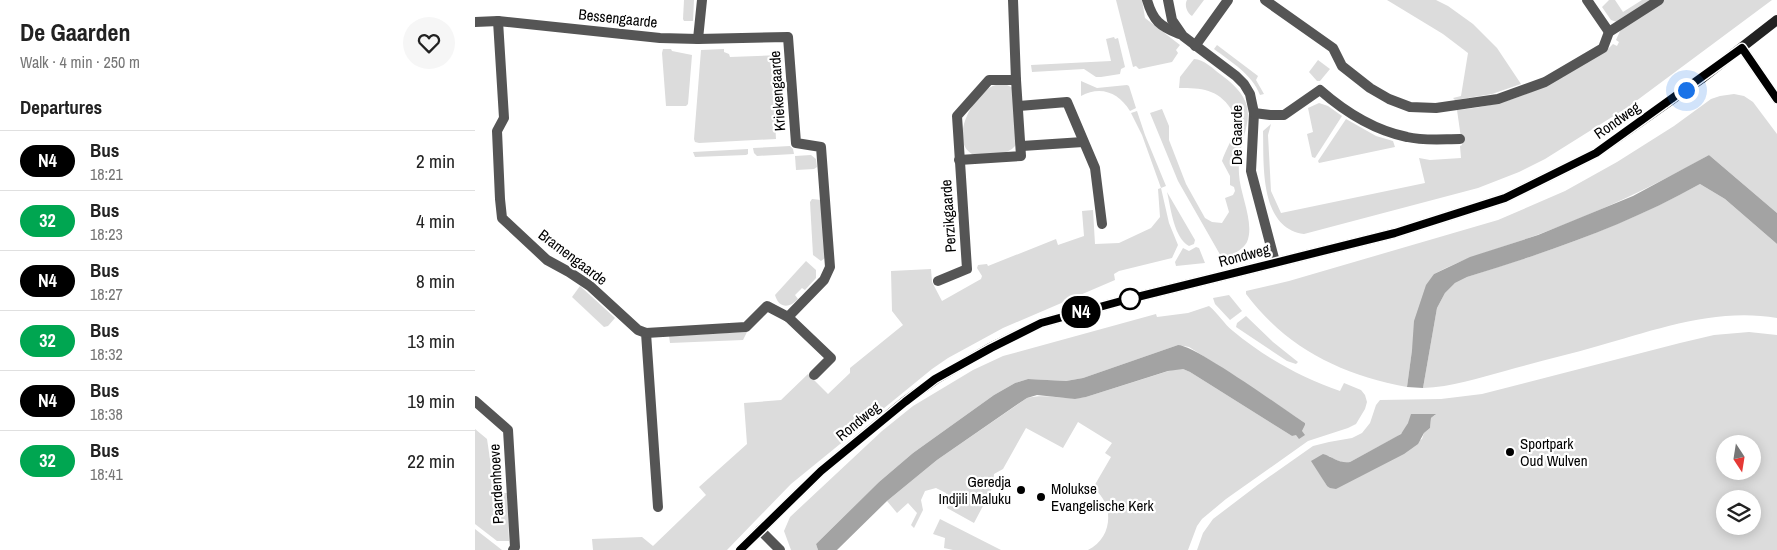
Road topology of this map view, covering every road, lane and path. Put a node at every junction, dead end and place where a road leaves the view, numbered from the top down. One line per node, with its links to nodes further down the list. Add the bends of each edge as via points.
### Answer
1 (702, 0): 14 (street)
2 (1013, 0): 17 (street)
3 (1147, 0): 13 (street, De Gaarde, via 1158,23)
4 (1168, 0): 13 (street, De Gaarde, via 1171,20)
5 (1228, 0): 15 (street)
6 (1265, 0): 12 (street, via 1333,48 1342,66 1370,88 1389,100 1410,107 1436,108 1498,99 1545,82 1603,48)
7 (1587, 0): 12 (street)
8 (1659, 0): 12 (street)
9 (1777, 20): 16 (main road, Rondweg)
10 (498, 21): 11 (street, Bessengaarde); 14 (street, Bessengaarde); 29 (street, Bramengaarde, via 504,118 497,131 502,218 547,260 590,286 638,330)
11 (475, 22)
12 (1609, 32)
13 (1183, 36): 15 (street, De Gaarde)
14 (698, 39): 28 (street, Kriekengaarde, via 789,37 796,143 821,147 829,267 824,280)
15 (1195, 46): 20 (street, De Gaarde, via 1244,84)
16 (1742, 48): 18 (main road); 26 (main road, Rondweg, via 1596,153 1505,198 1395,233)
17 (1016, 80): 19 (street); 24 (street, Perzikgaarde, via 989,80 957,116)
18 (1777, 99)
19 (1019, 106): 22 (street, via 1067,102); 23 (street)
20 (1254, 113): 21 (street, via 1284,115 1320,90 1369,125 1407,137); 26 (street, De Gaarde, via 1251,171)
21 (1460, 138)
22 (1083, 142): 23 (street); 25 (street, via 1095,168)
23 (1021, 146): 24 (street, Perzikgaarde, via 1021,156)
24 (959, 160): 27 (street, Perzikgaarde, via 967,269)
25 (1102, 224)
26 (1275, 262): 33 (main road, Rondweg, via 1041,323 991,348 935,379 905,402 821,471)
27 (938, 281)
28 (788, 317): 29 (street, via 767,306 746,327); 30 (street, via 831,358)
29 (646, 333): 32 (street)
30 (814, 375)
31 (475, 402): 34 (street, Paardenhoeve, via 508,430)
32 (658, 507)
33 (760, 530): 35 (main road, Rondweg); 36 (street)
34 (513, 550)
35 (740, 550)
36 (780, 550)

